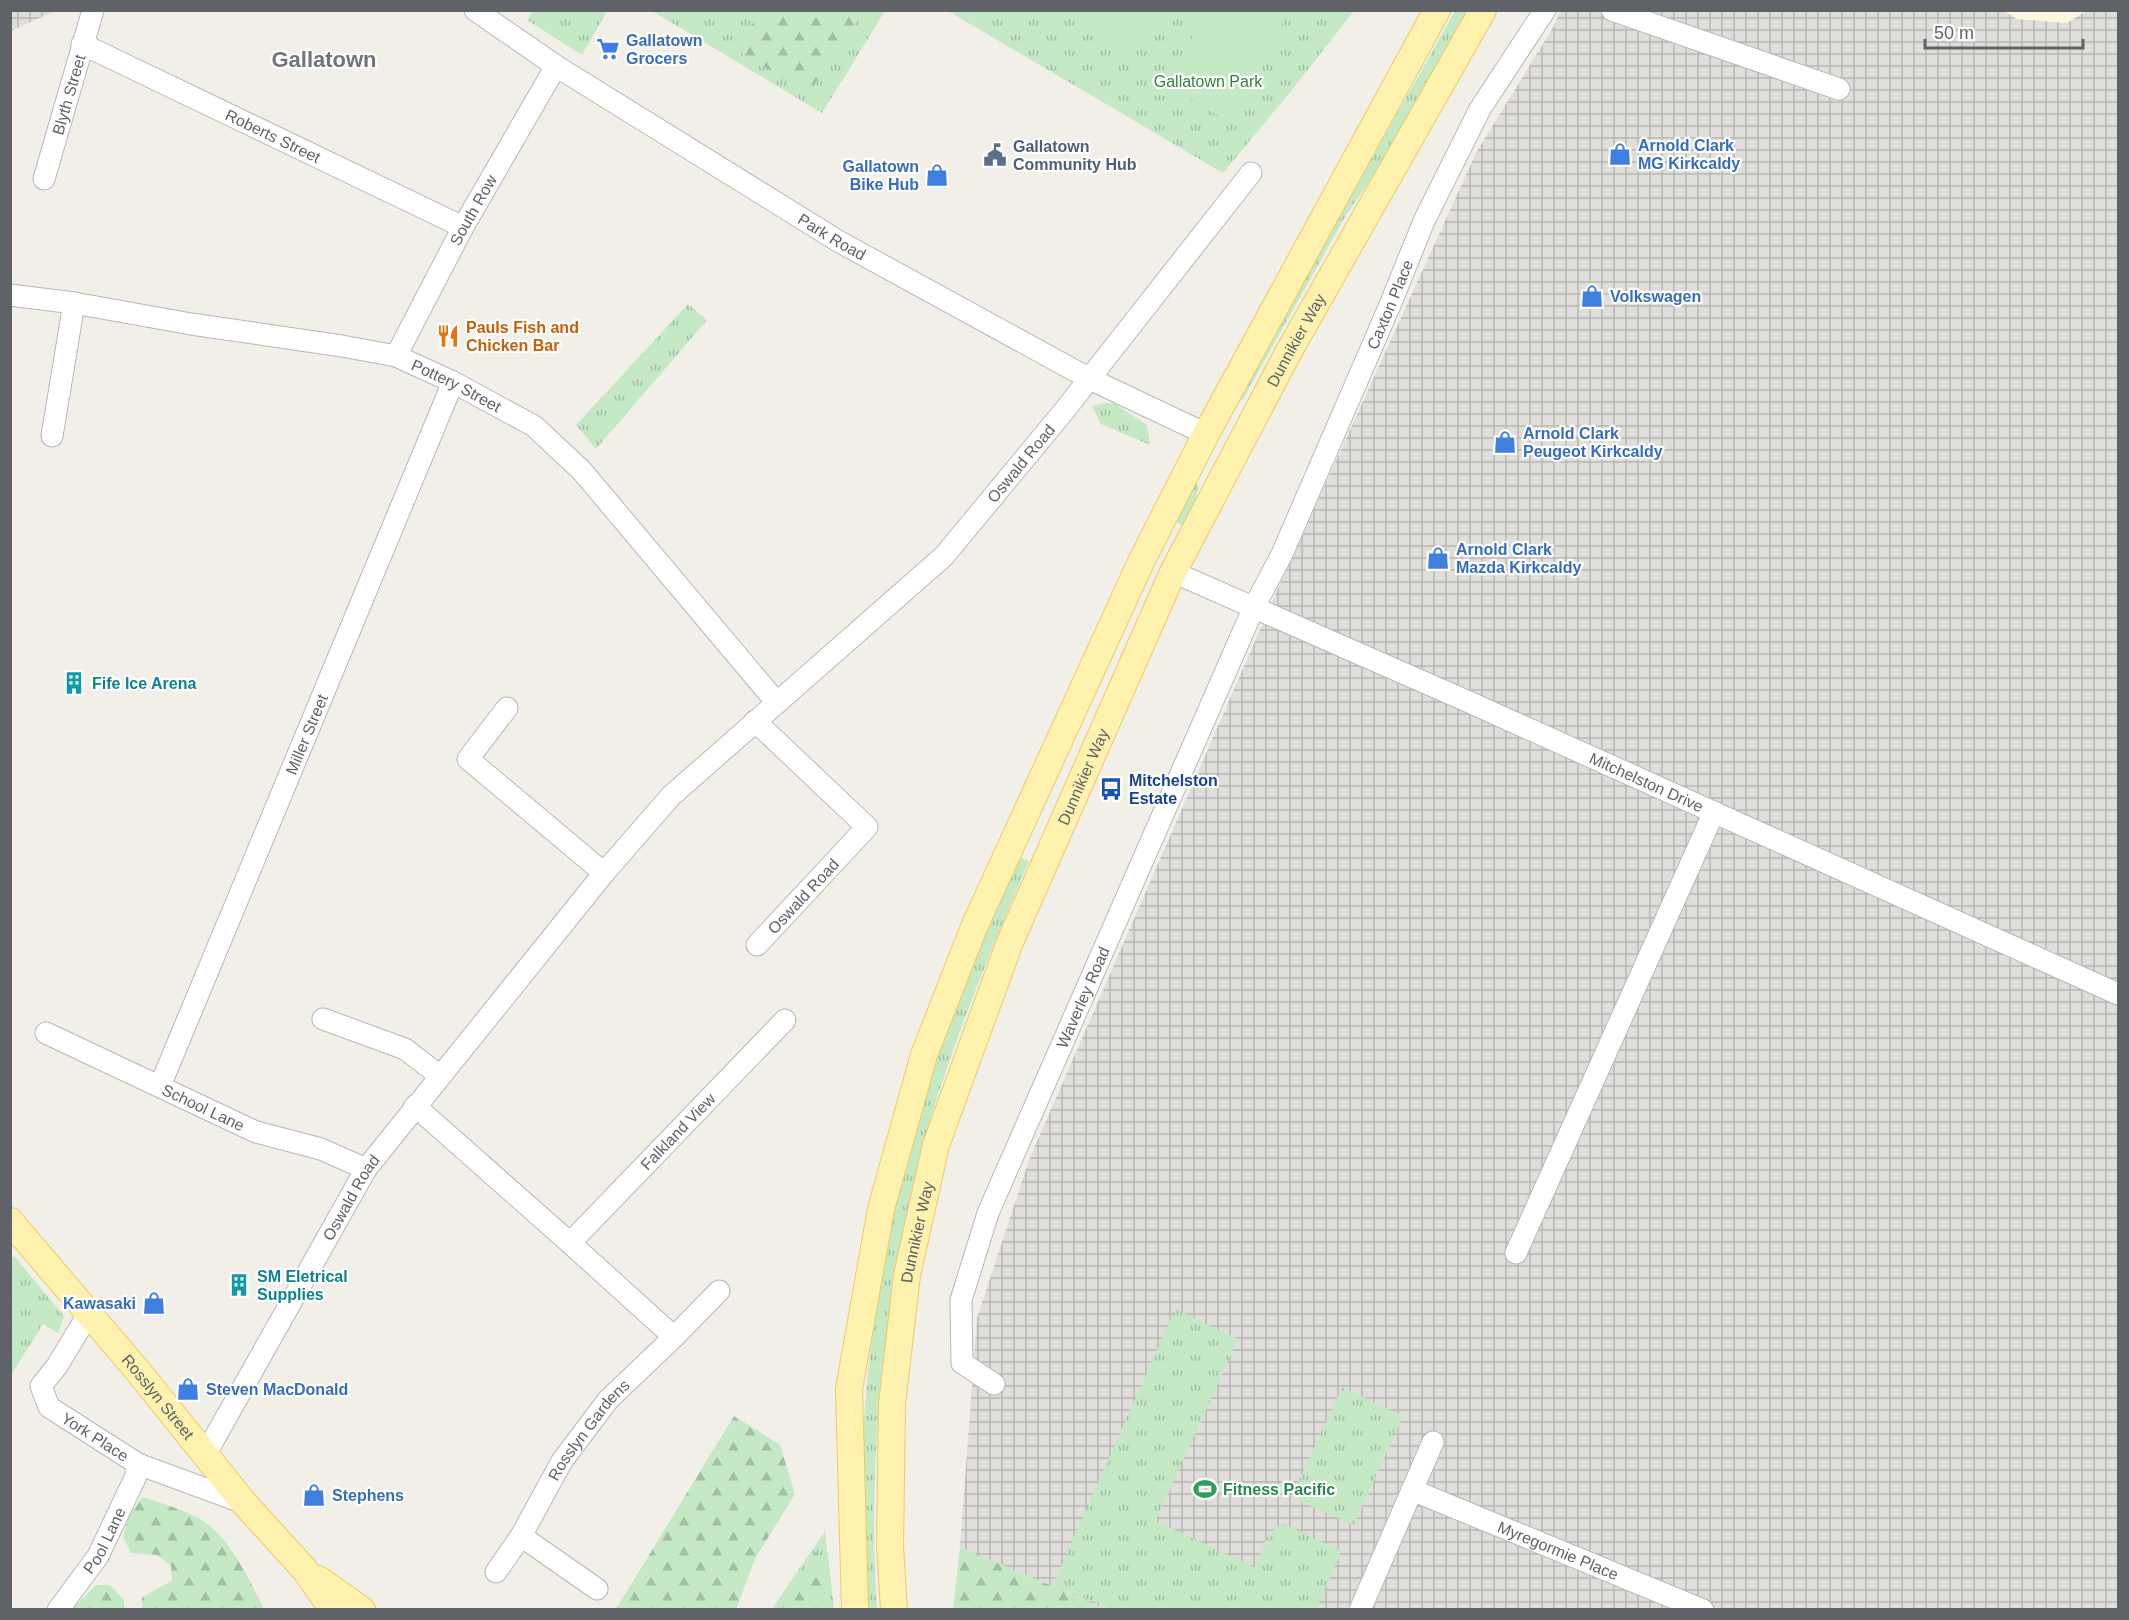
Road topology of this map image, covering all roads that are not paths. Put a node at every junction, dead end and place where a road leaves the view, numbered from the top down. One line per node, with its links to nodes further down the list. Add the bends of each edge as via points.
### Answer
1 (93, 10): 7 (street, Blyth Street)
2 (475, 10): 8 (street, Park Road)
3 (1437, 10): 19 (main road, Dunnikier Way)
4 (1483, 10): 15 (main road, Dunnikier Way)
5 (1545, 10): 22 (street, Caxton Place, via 1480,109 1424,221 1282,554)
6 (1612, 10): 9 (street)
7 (82, 44): 11 (street, Blyth Street); 12 (street, Roberts Street)
8 (556, 66): 12 (street, South Row); 17 (street, Park Road, via 837,242)
9 (1839, 89)
10 (1251, 173): 17 (street, Oswald Road)
11 (44, 179)
12 (463, 227): 16 (street, South Row)
13 (10, 296): 14 (street, Pottery Street)
14 (74, 303): 16 (street, Pottery Street); 20 (street)
15 (1288, 353): 19 (main road, via 1230,432 1219,439); 21 (main road, Dunnikier Way)
16 (396, 356): 18 (street, Pottery Street)
17 (1090, 379): 19 (street, Park Road); 24 (street, Oswald Road, via 944,556)
18 (453, 382): 24 (street, Pottery Street, via 534,426 582,471); 35 (street, Miller Street)
19 (1206, 434): 23 (main road, Dunnikier Way, via 1141,562)
20 (52, 435)
21 (1173, 572): 22 (street, Mitchelston Drive); 23 (main road, via 1158,574 1143,591); 58 (main road, Dunnikier Way, via 1010,942 936,1145 907,1275 892,1404 890,1547)
22 (1254, 607): 27 (street, Mitchelston Drive); 44 (street, Waverley Road, via 988,1213 961,1300 962,1363)
23 (1087, 682): 57 (main road, Dunnikier Way, via 974,927 924,1055 881,1209 849,1389)
24 (777, 703): 26 (street, Oswald Road)
25 (507, 708): 28 (street, via 468,759)
26 (755, 721): 28 (street, Oswald Road, via 671,796); 29 (street, Oswald Road, via 867,827)
27 (1714, 812): 30 (street, Mitchelston Drive); 40 (street)
28 (604, 873): 34 (street, Oswald Road)
29 (757, 945)
30 (2118, 994)
31 (323, 1019): 34 (street, via 405,1049)
32 (785, 1020): 39 (street, Falkland View)
33 (46, 1033): 35 (street, School Lane)
34 (440, 1076): 36 (street, Oswald Road)
35 (160, 1086): 37 (street, School Lane, via 256,1132 321,1149)
36 (415, 1106): 37 (street, Oswald Road); 39 (street)
37 (366, 1169): 46 (street, Oswald Road)
38 (10, 1221): 42 (main road, Rosslyn Street)
39 (570, 1243): 43 (street)
40 (1516, 1253)
41 (719, 1290): 43 (street)
42 (88, 1313): 46 (main road, Rosslyn Street); 47 (street, York Place, via 41,1386 49,1407)
43 (674, 1337): 50 (street, Rosslyn Gardens, via 608,1400 562,1461)
44 (994, 1384)
45 (1433, 1442): 48 (street)
46 (205, 1455): 49 (main road, Rosslyn Street)
47 (138, 1464): 49 (street, York Place); 54 (street, Pool Lane, via 98,1556)
48 (1412, 1490): 59 (street); 60 (street, Myregormie Place)
49 (244, 1503): 51 (main road, Rosslyn Street)
50 (521, 1536): 52 (street, Rosslyn Gardens); 53 (street)
51 (305, 1570): 55 (main road, Rosslyn Street); 56 (main road, Rosslyn Street)
52 (496, 1572)
53 (597, 1589)
54 (58, 1610)
55 (333, 1610)
56 (362, 1610)
57 (855, 1610)
58 (894, 1610)
59 (1360, 1610)
60 (1703, 1610)

